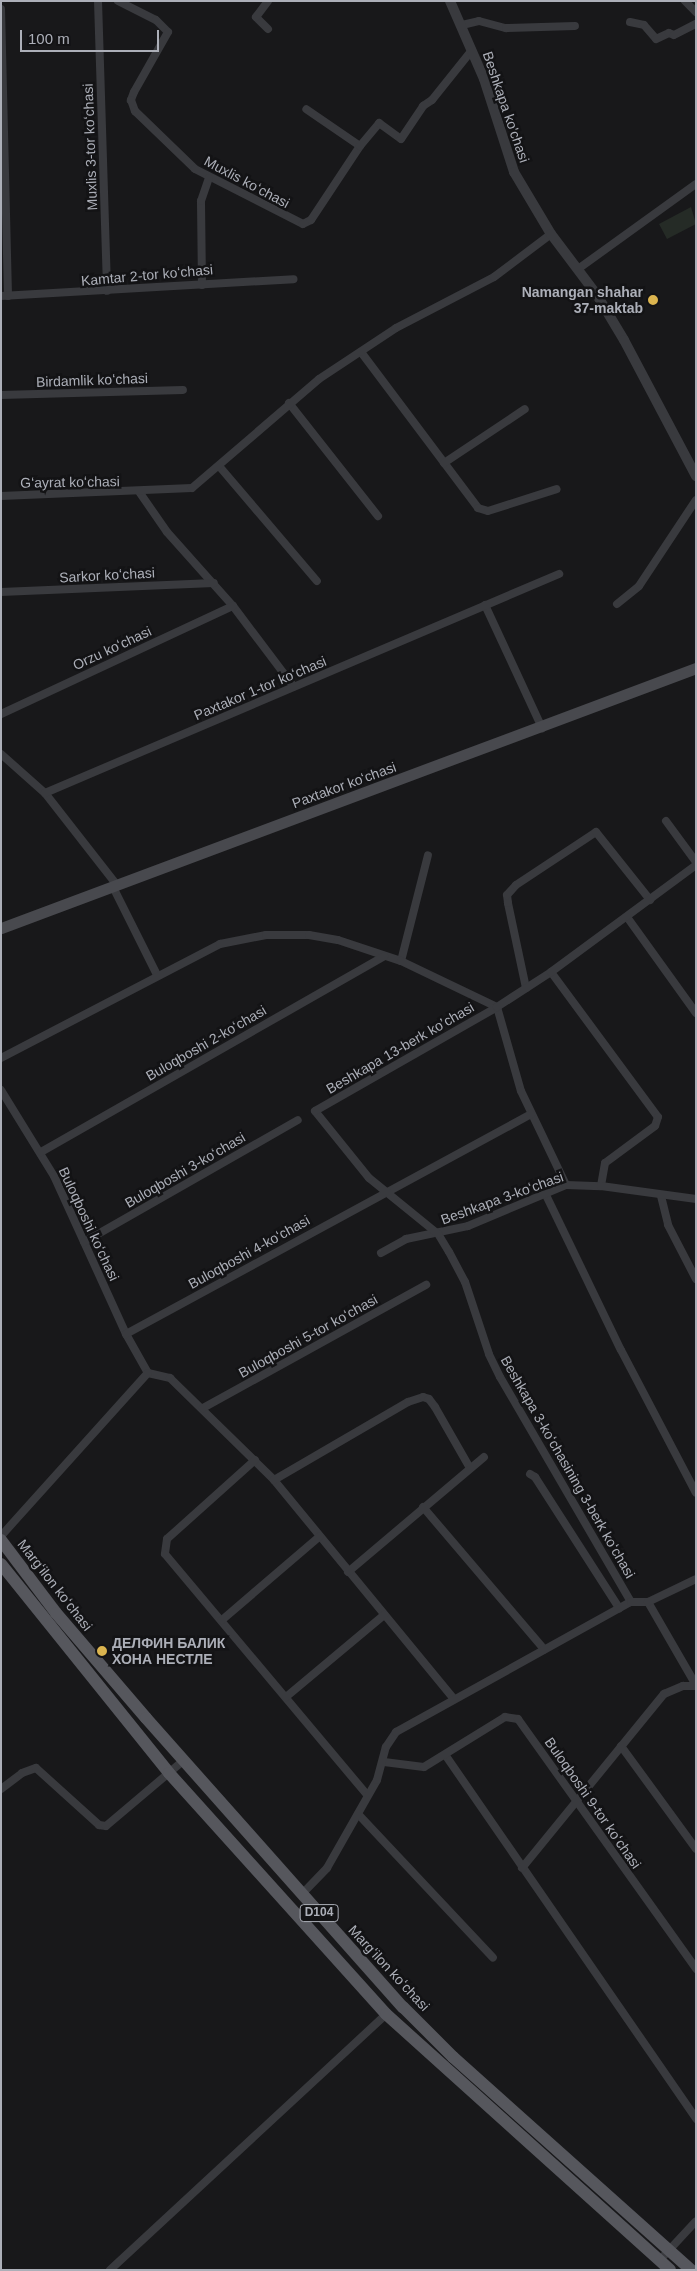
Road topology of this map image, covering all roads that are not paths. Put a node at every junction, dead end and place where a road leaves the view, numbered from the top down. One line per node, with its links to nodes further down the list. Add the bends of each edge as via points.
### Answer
1 (98, 1): 22 (street, Muxlis 3-tor koʻchasi)
2 (118, 1): 16 (street, Muxlis koʻchasi, via 156,20 168,32 134,92 132,105 195,169)
3 (268, 1): 12 (street, via 256,17)
4 (450, 1): 10 (street, Beshkapa ko'chasi)
5 (685, 1): 7 (street)
6 (1, 9): 23 (street)
7 (696, 12)
8 (630, 22): 9 (street, via 644,25 656,39 669,33 674,35)
9 (696, 24)
10 (462, 25): 11 (street, via 479,21 506,28); 13 (street, Beshkapa ko'chasi)
11 (575, 26)
12 (268, 29)
13 (472, 50): 15 (street, via 432,100 423,106 400,139 379,123); 18 (street, Beshkapa ko'chasi, via 514,172)
14 (306, 109): 15 (street)
15 (360, 146): 16 (street, Muxlis koʻchasi, via 308,223 296,223)
16 (209, 178): 21 (street, via 201,201)
17 (696, 184): 19 (street)
18 (551, 234): 19 (street, Beshkapa ko'chasi); 24 (street, Gʻayrat koʻchasi, via 494,277 396,328)
19 (578, 269): 31 (street, Beshkapa ko'chasi, via 624,340)
20 (294, 279): 21 (street, Kamtar 2-tor koʻchasi)
21 (202, 285): 22 (street, Kamtar 2-tor koʻchasi)
22 (107, 292): 23 (street, Kamtar 2-tor koʻchasi)
23 (5, 296)
24 (361, 352): 27 (street, Gʻayrat koʻchasi); 29 (street)
25 (183, 390): 26 (street, Birdamlik koʻchasi)
26 (1, 395)
27 (289, 403): 30 (street, Gʻayrat koʻchasi); 36 (street)
28 (525, 409): 29 (street)
29 (444, 463): 32 (street, via 483,511)
30 (219, 466): 33 (street, Gʻayrat koʻchasi, via 192,488); 38 (street)
31 (696, 476)
32 (557, 489)
33 (140, 492): 34 (street, Gʻayrat koʻchasi); 39 (street, via 167,532)
34 (1, 496)
35 (696, 500): 41 (street, via 639,586)
36 (378, 516)
37 (559, 574): 42 (street, Paxtakor 1-tor koʻchasi)
38 (317, 581)
39 (214, 583): 40 (street, Sarkor koʻchasi); 43 (street)
40 (1, 592)
41 (617, 604)
42 (485, 605): 45 (street, Paxtakor 1-tor koʻchasi); 47 (street)
43 (233, 606): 45 (street); 46 (street, Orzu koʻchasi)
44 (696, 668): 47 (main road, Paxtakor koʻchasi)
45 (294, 687): 49 (street, Paxtakor 1-tor koʻchasi)
46 (1, 714)
47 (542, 728): 53 (main road, Paxtakor koʻchasi)
48 (1, 754): 49 (street)
49 (45, 793): 53 (street)
50 (666, 821): 52 (street, Beshkapa 13-berk koʼchasi)
51 (428, 855): 58 (street)
52 (696, 864): 54 (street, Beshkapa 13-berk koʼchasi)
53 (115, 886): 56 (main road, Paxtakor koʻchasi); 60 (street)
54 (650, 900): 55 (street, Beshkapa 13-berk koʼchasi); 61 (street, via 596,832 516,885 507,895)
55 (626, 917): 59 (street, Beshkapa 13-berk koʼchasi); 63 (street)
56 (1, 928)
57 (384, 956): 58 (street, Beshkapa 13-berk koʼchasi); 60 (street, Beshkapa 13-berk koʼchasi, via 338,940 309,935 266,935 220,944); 68 (street, Buloqboshi 2-koʻchasi)
58 (401, 961): 62 (street, Beshkapa 13-berk koʼchasi)
59 (551, 972): 61 (street, Beshkapa 13-berk koʼchasi); 70 (street, via 658,1116 656,1126 604,1162)
60 (157, 976): 64 (street, Beshkapa 13-berk koʼchasi)
61 (526, 988): 62 (street, Beshkapa 13-berk koʼchasi)
62 (497, 1007): 66 (street); 71 (street, Beshkapa 13-berk koʼchasi, via 316,1111)
63 (696, 1013)
64 (1, 1058)
65 (1, 1090): 68 (street, Buloqboshi koʻchasi)
66 (531, 1114): 69 (street); 71 (street, Buloqboshi 4-koʻchasi)
67 (298, 1120): 76 (street, Buloqboshi 3-koʻchasi)
68 (40, 1152): 76 (street, Buloqboshi koʻchasi)
69 (566, 1185): 70 (street, Beshkapa 3-koʻchasi); 72 (street, Beshkapa 3-koʻchasi)
70 (601, 1186): 73 (street, Beshkapa 3-koʻchasi)
71 (383, 1192): 75 (street); 80 (street, Buloqboshi 4-koʻchasi)
72 (545, 1194): 75 (street, Beshkapa 3-koʻchasi, via 468,1226); 88 (street)
73 (662, 1196): 74 (street, Beshkapa 3-koʻchasi); 78 (street, via 668,1225)
74 (696, 1199)
75 (438, 1234): 77 (street, Beshkapa 3-koʻchasi, via 406,1239); 96 (street, Beshkapa 3-koʻchasining 3-berk koʻchasi, via 465,1282 500,1377)
76 (84, 1242): 80 (street, Buloqboshi koʻchasi)
77 (381, 1253)
78 (696, 1279)
79 (426, 1286): 82 (street, Buloqboshi 5-tor koʻchasi)
80 (126, 1334): 81 (street, Buloqboshi koʻchasi)
81 (148, 1373): 82 (street, via 170,1378); 90 (street)
82 (203, 1408): 84 (street)
83 (484, 1457): 85 (street)
84 (255, 1460): 87 (street); 100 (street, via 164,1546 165,1554)
85 (470, 1468): 87 (street, via 435,1407 424,1397 408,1402); 89 (street)
86 (530, 1474): 98 (street, via 535,1477)
87 (274, 1480): 91 (street)
88 (696, 1493)
89 (422, 1507): 94 (street); 101 (street)
90 (1, 1536)
91 (319, 1537): 94 (street); 100 (street)
92 (1, 1540): 107 (main road, Margʻilon koʻchasi / D104, via 56,1614)
93 (1, 1564): 109 (main road, D104)
94 (348, 1572): 99 (street)
95 (696, 1578): 97 (street)
96 (631, 1602): 97 (street); 98 (street)
97 (648, 1602): 102 (street)
98 (619, 1608): 101 (street)
99 (384, 1615): 103 (street); 104 (street)
100 (222, 1620): 103 (street)
101 (544, 1649): 104 (street)
102 (696, 1685): 105 (street, via 683,1686 664,1694)
103 (286, 1697): 111 (street)
104 (453, 1698): 108 (street, via 396,1732 386,1747)
105 (621, 1746): 112 (street); 114 (street)
106 (446, 1756): 108 (street, via 424,1767); 112 (street, Buloqboshi 9-tor koʻchasi, via 506,1717 513,1717 526,1728); 115 (street)
107 (184, 1760): 109 (street); 116 (main road, Margʻilon koʻchasi / D104)
108 (384, 1762): 111 (street)
109 (169, 1772): 110 (street, via 106,1826 88,1816 36,1768 22,1773); 119 (main road, D104)
110 (1, 1789)
111 (367, 1795): 113 (street)
112 (576, 1803): 115 (street); 118 (street, Buloqboshi 9-tor koʻchasi)
113 (358, 1814): 116 (street, via 327,1868); 117 (street)
114 (696, 1849)
115 (522, 1868): 120 (street)
116 (302, 1894): 122 (main road, Margʻilon koʻchasi / D104, via 453,2057)
117 (493, 1958)
118 (696, 1969)
119 (386, 2014): 123 (main road, D104); 125 (street)
120 (696, 2118)
121 (696, 2221): 122 (street)
122 (671, 2251): 123 (street); 124 (main road); 127 (main road, Margʻilon koʻchasi / D104)
123 (662, 2265): 126 (main road, D104)
124 (696, 2265)
125 (110, 2270)
126 (670, 2270)
127 (690, 2270)

